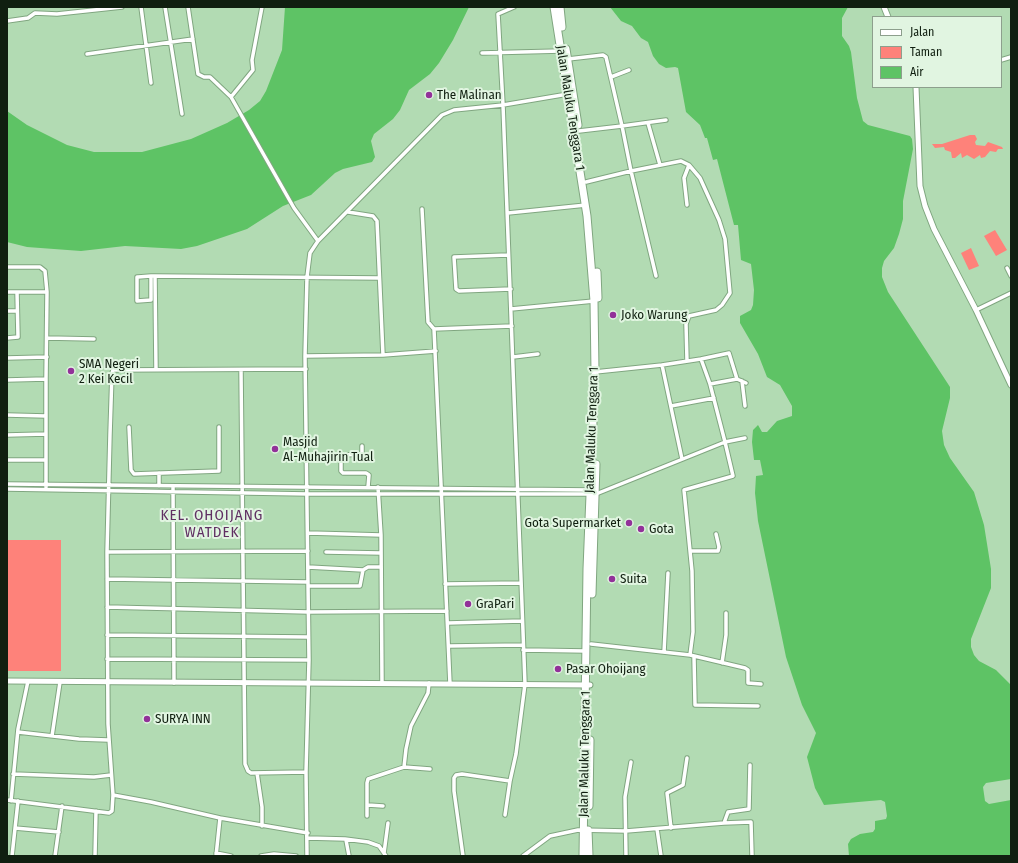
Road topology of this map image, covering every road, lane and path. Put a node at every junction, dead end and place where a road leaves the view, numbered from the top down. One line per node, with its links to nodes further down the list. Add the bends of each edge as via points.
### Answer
1 (122, 7): 9 (street, via 57,14 35,13 28,18)
2 (141, 7): 12 (street)
3 (165, 7): 11 (street)
4 (188, 7): 10 (street)
5 (262, 7): 23 (street, via 252,60 253,70)
6 (514, 7): 14 (street, via 498,14)
7 (554, 7): 13 (highway, Jalan Maluku Tenggara 1)
8 (560, 7): 17 (highway, Jalan Maluku Tenggara 1)
9 (7, 21)
10 (193, 38): 11 (street); 23 (street, via 198,75 210,77)
11 (170, 42): 12 (street); 25 (street)
12 (146, 45): 16 (street); 20 (street)
13 (561, 51): 14 (street); 22 (highway, Jalan Maluku Tenggara 1)
14 (501, 52): 15 (street); 24 (street)
15 (482, 53)
16 (88, 54)
17 (568, 59): 19 (street, via 604,56); 22 (highway, Jalan Maluku Tenggara 1)
18 (629, 70): 19 (street)
19 (611, 77): 28 (street)
20 (151, 83)
21 (916, 88): 55 (street, via 919,174 923,201 934,229)
22 (570, 94): 24 (street); 29 (highway, Jalan Maluku Tenggara 1); 34 (highway, Jalan Maluku Tenggara 1)
23 (231, 97): 39 (street, via 294,208)
24 (503, 105): 37 (street, via 445,113); 38 (street)
25 (182, 114)
26 (666, 120): 27 (street)
27 (648, 123): 28 (street); 30 (street)
28 (622, 126): 29 (street); 32 (street)
29 (578, 131): 33 (highway, Jalan Maluku Tenggara 1)
30 (660, 165): 31 (street, via 678,161); 32 (street)
31 (689, 165): 35 (street, via 684,178); 71 (street, via 706,186 724,234 730,293 722,306 716,310 689,316 686,324)
32 (631, 171): 33 (street); 44 (street)
33 (586, 182): 76 (highway, Jalan Maluku Tenggara 1, via 597,276)
34 (586, 205): 38 (street); 53 (highway, Jalan Maluku Tenggara 1)
35 (687, 205)
36 (422, 209): 59 (street, via 428,322)
37 (348, 212): 39 (street); 47 (street, via 373,216 377,221)
38 (508, 213): 40 (street)
39 (318, 241): 46 (street, via 310,253)
40 (508, 255): 48 (street); 48 (street, via 454,257 456,288 459,291)
41 (7, 267): 51 (street, via 40,267 44,271)
42 (1007, 268): 45 (street)
43 (153, 276): 43 (street, via 137,277 137,301 151,300); 46 (street); 74 (street)
44 (656, 276)
45 (1011, 276)
46 (307, 277): 47 (street); 66 (street)
47 (379, 278): 65 (street)
48 (511, 289): 54 (street)
49 (7, 292): 50 (street)
50 (16, 292): 51 (street); 57 (street)
51 (47, 292): 61 (street)
52 (1011, 294): 55 (street)
53 (594, 301): 54 (street); 76 (highway, Jalan Maluku Tenggara 1)
54 (511, 309): 58 (street)
55 (976, 310): 83 (street)
56 (7, 311): 57 (street)
57 (17, 311): 60 (street, via 18,337)
58 (512, 326): 59 (street); 68 (street)
59 (434, 329): 63 (street)
60 (7, 338)
61 (47, 338): 62 (street); 67 (street)
62 (94, 339)
63 (436, 351): 65 (street); 109 (street)
64 (538, 354): 68 (street)
65 (383, 355): 66 (street)
66 (305, 356): 73 (street)
67 (47, 357): 69 (street); 78 (street)
68 (513, 357): 111 (street)
69 (7, 358)
70 (701, 359): 71 (street); 77 (street, via 729,353); 82 (street)
71 (687, 361): 72 (street)
72 (662, 365): 76 (street); 85 (street)
73 (306, 369): 75 (street); 106 (street)
74 (156, 370): 75 (street); 102 (street, via 116,369 112,373)
75 (241, 370): 105 (street)
76 (597, 372): 115 (highway, Jalan Maluku Tenggara 1)
77 (737, 378): 80 (street); 82 (street)
78 (46, 379): 79 (street); 88 (street)
79 (7, 380)
80 (742, 381): 81 (street); 86 (street)
81 (746, 383)
82 (710, 384): 84 (street)
83 (1011, 385)
84 (714, 398): 85 (street); 94 (street)
85 (671, 406): 96 (street)
86 (745, 406)
87 (7, 415): 88 (street)
88 (46, 416): 91 (street)
89 (129, 427): 99 (street, via 132,473)
90 (219, 427): 99 (street, via 219,471)
91 (46, 434): 92 (street); 98 (street)
92 (7, 435)
93 (745, 438): 94 (street)
94 (725, 442): 96 (street); 128 (street, via 732,476 684,490)
95 (362, 446): 107 (street, via 362,454 341,457 342,471 366,473)
96 (682, 459): 115 (street)
97 (7, 460): 98 (street)
98 (46, 460): 101 (street)
99 (160, 473): 103 (street)
100 (7, 484): 101 (street)
101 (46, 484): 102 (street); 112 (street)
102 (108, 486): 103 (street); 113 (street)
103 (159, 486): 104 (street)
104 (173, 486): 105 (street); 114 (street)
105 (242, 486): 106 (street); 116 (street)
106 (307, 486): 107 (street); 118 (street)
107 (368, 487): 108 (street)
108 (378, 487): 109 (street); 117 (street)
109 (442, 488): 111 (street); 119 (street)
110 (7, 489): 112 (street)
111 (518, 489): 115 (street); 120 (street)
112 (46, 490): 113 (street)
113 (108, 491): 114 (street); 124 (street)
114 (172, 492): 116 (street); 129 (street)
115 (594, 492): 120 (street); 154 (highway, Jalan Maluku Tenggara 1); 158 (highway, Jalan Maluku Tenggara 1)
116 (242, 493): 118 (street); 125 (street)
117 (379, 493): 118 (street); 119 (street); 122 (street)
118 (308, 494): 121 (street)
119 (443, 494): 120 (street); 140 (street)
120 (518, 494): 138 (street)
121 (308, 533): 122 (street); 126 (street)
122 (381, 534): 130 (street)
123 (716, 534): 128 (street, via 718,551)
124 (107, 552): 129 (street); 135 (street)
125 (242, 552): 126 (street); 129 (street); 137 (street)
126 (308, 552): 131 (street)
127 (326, 552): 130 (street)
128 (691, 552): 160 (street, via 693,623)
129 (173, 553): 136 (street)
130 (381, 553): 132 (street)
131 (308, 567): 133 (street); 139 (street)
132 (381, 567): 133 (street, via 368,567); 146 (street)
133 (363, 570): 139 (street, via 360,586)
134 (668, 573): 159 (street)
135 (107, 579): 136 (street); 141 (street)
136 (172, 580): 137 (street); 142 (street)
137 (243, 582): 139 (street); 143 (street)
138 (520, 583): 140 (street); 148 (street)
139 (308, 584): 145 (street)
140 (445, 584): 144 (street)
141 (107, 607): 142 (street); 150 (street)
142 (172, 608): 143 (street); 151 (street)
143 (243, 610): 145 (street); 152 (street)
144 (447, 611): 146 (street); 149 (street)
145 (308, 612): 146 (street); 153 (street)
146 (382, 612): 174 (street)
147 (726, 613): 166 (street)
148 (522, 621): 149 (street); 156 (street)
149 (448, 623): 155 (street)
150 (107, 635): 151 (street); 162 (street)
151 (173, 635): 152 (street); 163 (street)
152 (243, 636): 153 (street); 165 (street)
153 (308, 637): 164 (street)
154 (591, 644): 159 (street); 179 (highway, Jalan Maluku Tenggara 1)
155 (449, 646): 156 (street); 176 (street)
156 (523, 646): 157 (street)
157 (523, 650): 158 (street); 177 (street)
158 (586, 652): 179 (highway, Jalan Maluku Tenggara 1)
159 (664, 652): 160 (street)
160 (690, 656): 161 (street)
161 (694, 657): 166 (street); 180 (street, via 695,705)
162 (107, 660): 163 (street); 170 (street)
163 (173, 660): 165 (street); 172 (street)
164 (309, 660): 165 (street); 171 (street)
165 (243, 661): 173 (street)
166 (722, 663): 178 (street, via 747,669 748,683)
167 (7, 681): 168 (street)
168 (28, 682): 169 (street); 181 (street)
169 (60, 682): 170 (street); 182 (street)
170 (108, 682): 172 (street); 183 (street)
171 (308, 682): 173 (street); 174 (street); 189 (street)
172 (174, 683): 173 (street)
173 (243, 683): 190 (street, via 245,764 250,773)
174 (382, 683): 175 (street)
175 (429, 683): 176 (street); 187 (street, via 425,699 411,726)
176 (450, 684): 177 (street)
177 (525, 684): 179 (street); 193 (street)
178 (761, 684)
179 (588, 685): 210 (highway, Jalan Maluku Tenggara 1)
180 (758, 706)
181 (18, 732): 182 (street); 191 (street)
182 (52, 736): 183 (street)
183 (108, 740): 192 (street)
184 (687, 758): 208 (street, via 683,785 667,793)
185 (632, 762): 212 (street, via 625,797)
186 (750, 765): 205 (street, via 749,809 728,812)
187 (404, 768): 188 (street); 197 (street, via 368,780)
188 (430, 769)
189 (306, 772): 190 (street); 213 (street)
190 (257, 773): 206 (street)
191 (13, 774): 192 (street, via 87,777); 195 (street)
192 (112, 775): 194 (street)
193 (510, 781): 201 (street); 228 (street, via 462,774 454,778)
194 (113, 795): 200 (street, via 111,812); 203 (street)
195 (9, 800): 196 (street)
196 (18, 801): 198 (street); 207 (street)
197 (368, 805): 199 (street); 202 (street)
198 (62, 806): 200 (street); 211 (street)
199 (383, 806)
200 (96, 811): 222 (street)
201 (505, 815)
202 (367, 816)
203 (220, 818): 206 (street); 219 (street)
204 (388, 823): 218 (street)
205 (724, 823): 208 (street); 234 (street, via 751,822)
206 (262, 826): 213 (street)
207 (15, 828): 211 (street); 217 (street)
208 (671, 828): 209 (street)
209 (657, 829): 212 (street); 233 (street)
210 (586, 831): 212 (street); 229 (street, via 550,836); 230 (highway, Jalan Maluku Tenggara 1); 231 (highway, Jalan Maluku Tenggara 1)
211 (58, 832): 221 (street)
212 (626, 832): 232 (street)
213 (308, 833): 214 (street)
214 (308, 838): 215 (street); 226 (street)
215 (346, 840): 218 (street, via 375,844); 227 (street)
216 (7, 846): 217 (street)
217 (13, 847): 220 (street)
218 (385, 854)
219 (216, 855): 223 (street)
220 (12, 856)
221 (56, 856)
222 (95, 856)
223 (232, 856)
224 (260, 856): 225 (street)
225 (296, 856)
226 (307, 856)
227 (349, 856)
228 (463, 856)
229 (523, 856)
230 (583, 856)
231 (589, 856)
232 (626, 856)
233 (661, 856)
234 (752, 856)

